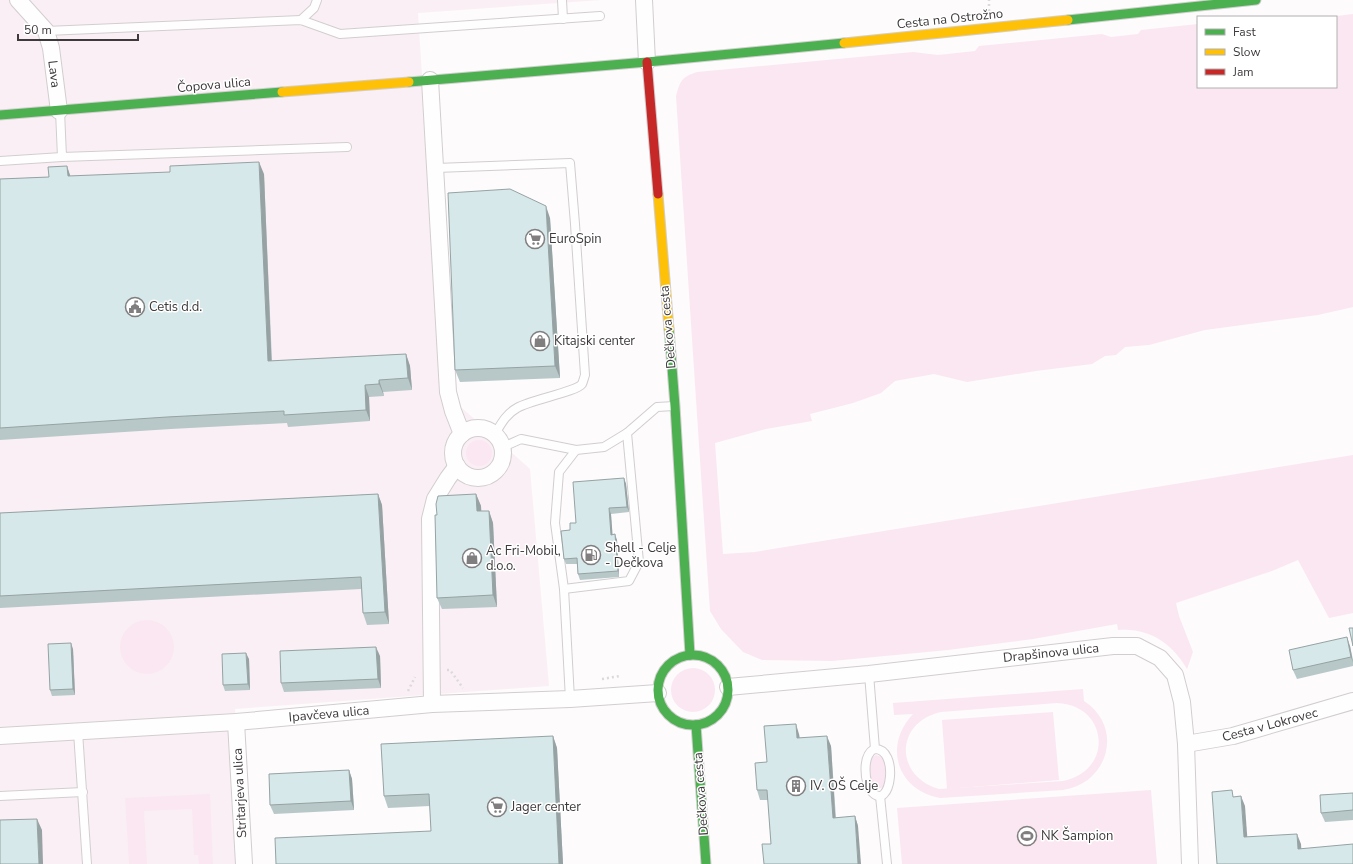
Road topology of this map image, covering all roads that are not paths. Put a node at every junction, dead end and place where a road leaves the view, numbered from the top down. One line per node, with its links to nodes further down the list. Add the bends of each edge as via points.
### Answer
1 (18, 0): 9 (street, Lava)
2 (317, 0): 8 (lane, via 314,8)
3 (562, 0): 7 (lane)
4 (644, 0): 10 (street, Dečkova cesta)
5 (1256, 0): 10 (street, Cesta na Ostrožno)
6 (600, 16): 7 (lane)
7 (563, 19): 8 (lane, via 340,34)
8 (301, 20): 9 (lane)
9 (46, 31): 12 (street, Lava, via 51,48)
10 (647, 62): 11 (street, Cesta na Ostrožno); 18 (street, Dečkova cesta)
11 (430, 80): 12 (street, Čopova ulica); 17 (street)
12 (59, 111): 13 (street, Čopova ulica); 15 (lane)
13 (0, 115)
14 (347, 147): 15 (lane)
15 (62, 157): 16 (lane)
16 (0, 161)
17 (436, 168): 20 (street, via 448,392); 21 (lane, via 570,164 585,375 582,384 574,389 516,408 506,416)
18 (675, 406): 19 (lane, via 657,407); 25 (street, Dečkova cesta)
19 (627, 433): 22 (lane, via 604,446); 24 (lane, via 639,562 629,581)
20 (462, 434): 21 (street, via 475,428 489,430); 23 (street, via 457,439 453,453)
21 (499, 441): 22 (lane, via 521,439); 23 (street, via 504,454 499,468 488,477 481,479 467,476)
22 (576, 450): 24 (lane, via 559,472 555,523)
23 (457, 466): 31 (street, via 435,499 430,519)
24 (564, 589): 29 (lane)
25 (690, 655): 27 (street, via 711,660 720,667); 28 (street, via 670,664 663,672)
26 (869, 674): 27 (street, Drapšinova ulica); 36 (street, Drapšinova ulica, via 1114,646 1137,646 1160,658 1175,675 1182,702); 37 (lane)
27 (728, 687): 33 (street, via 723,708 716,716)
28 (658, 693): 29 (street, Ipavčeva ulica); 33 (street, via 661,704 675,720)
29 (570, 699): 31 (street, Ipavčeva ulica)
30 (1353, 701): 36 (street, Cesta v Lokrovec, via 1233,736)
31 (432, 704): 32 (street, Ipavčeva ulica)
32 (236, 722): 34 (street, Ipavčeva ulica); 42 (street, Stritarjeva ulica)
33 (696, 725): 43 (street, Dečkova cesta)
34 (78, 732): 35 (street, Ipavčeva ulica); 38 (lane)
35 (0, 736)
36 (1186, 744): 45 (street, Drapšinova ulica)
37 (875, 749): 40 (lane, via 867,758 866,773 871,790); 40 (lane, via 881,750 885,755 890,771 888,788)
38 (83, 792): 39 (lane); 41 (lane)
39 (0, 796)
40 (880, 796): 44 (lane)
41 (87, 864)
42 (244, 864)
43 (706, 864)
44 (887, 864)
45 (1190, 864)

